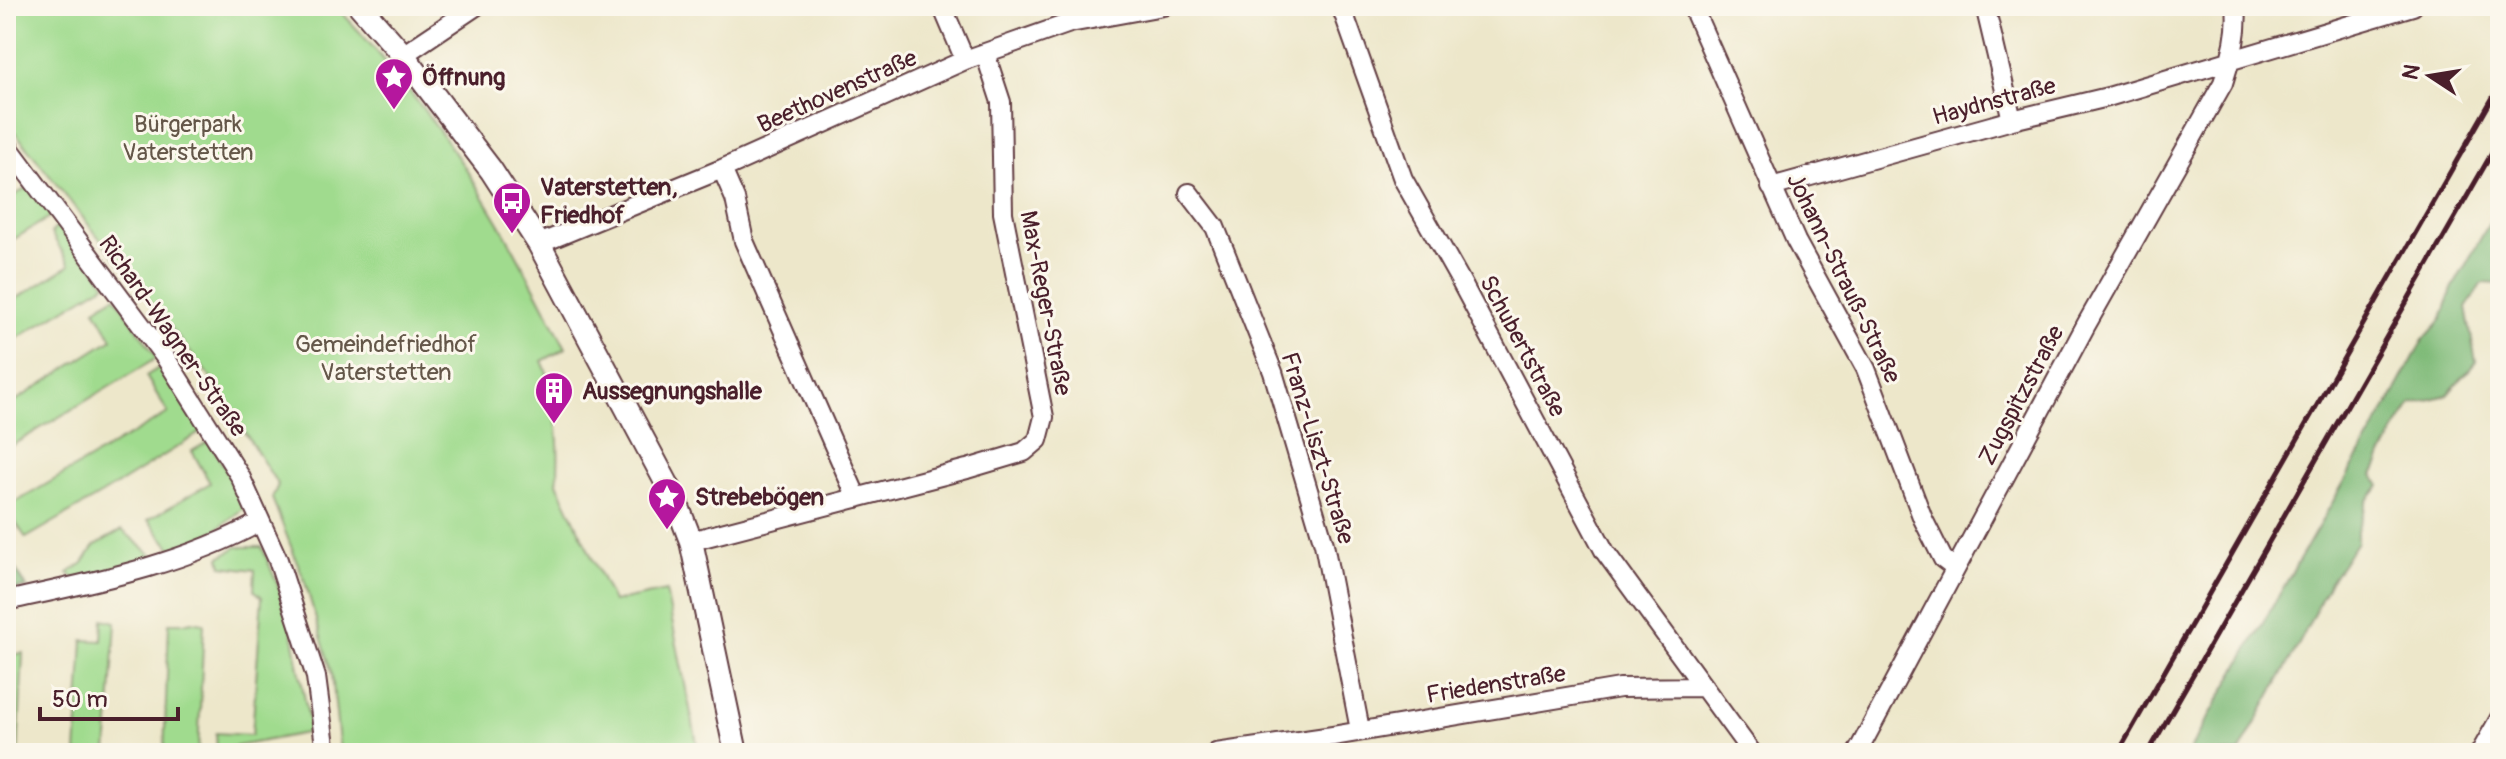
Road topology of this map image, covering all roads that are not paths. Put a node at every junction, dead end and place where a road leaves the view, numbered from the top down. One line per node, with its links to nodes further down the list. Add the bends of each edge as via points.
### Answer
1 (360, 6): 11 (street)
2 (476, 6): 11 (street)
3 (942, 6): 12 (street)
4 (1163, 6): 10 (street, Beethovenstraße, via 1070,23)
5 (1341, 6): 25 (street, Schubertstraße, via 1415,203 1605,552)
6 (1692, 6): 17 (street, Johann-Strauß-Straße)
7 (1985, 6): 14 (street)
8 (2236, 6): 13 (street, Zugspitzstraße, via 2237,34)
9 (2413, 6): 13 (street)
10 (985, 53): 12 (street, Beethovenstraße); 20 (street, Max-Reger-Straße, via 1001,102 1003,213 1044,417 1038,440 1024,452)
11 (403, 55): 19 (street, via 491,170)
12 (965, 60): 16 (street, Beethovenstraße)
13 (2230, 61): 14 (street, Haydnstraße); 23 (street, Zugspitzstraße, via 2223,83)
14 (2012, 120): 17 (street, Haydnstraße)
15 (6, 144): 21 (street, Richard-Wagner-Straße, via 165,357 240,476)
16 (722, 169): 19 (street, Beethovenstraße); 20 (street, via 744,241)
17 (1771, 187): 23 (street, Johann-Strauß-Straße, via 1866,369 1923,519 1943,559)
18 (1189, 193): 27 (street, Franz-Liszt-Straße, via 1215,227 1273,372 1324,544)
19 (539, 244): 22 (street, via 674,497)
20 (857, 498): 22 (street, Max-Reger-Straße)
21 (260, 522): 24 (street, via 215,545 125,575); 29 (street, Richard-Wagner-Straße, via 278,560 316,677)
22 (691, 541): 30 (street)
23 (1955, 568): 33 (street, Zugspitzstraße)
24 (6, 601)
25 (1704, 687): 27 (street, Friedenstraße, via 1620,688); 32 (street)
26 (2500, 720): 34 (street)
27 (1360, 730): 28 (street, Friedenstraße)
28 (1336, 745): 31 (street, Friedenstraße)
29 (326, 753)
30 (736, 753)
31 (1216, 753)
32 (1752, 753)
33 (1857, 753)
34 (2480, 753)

